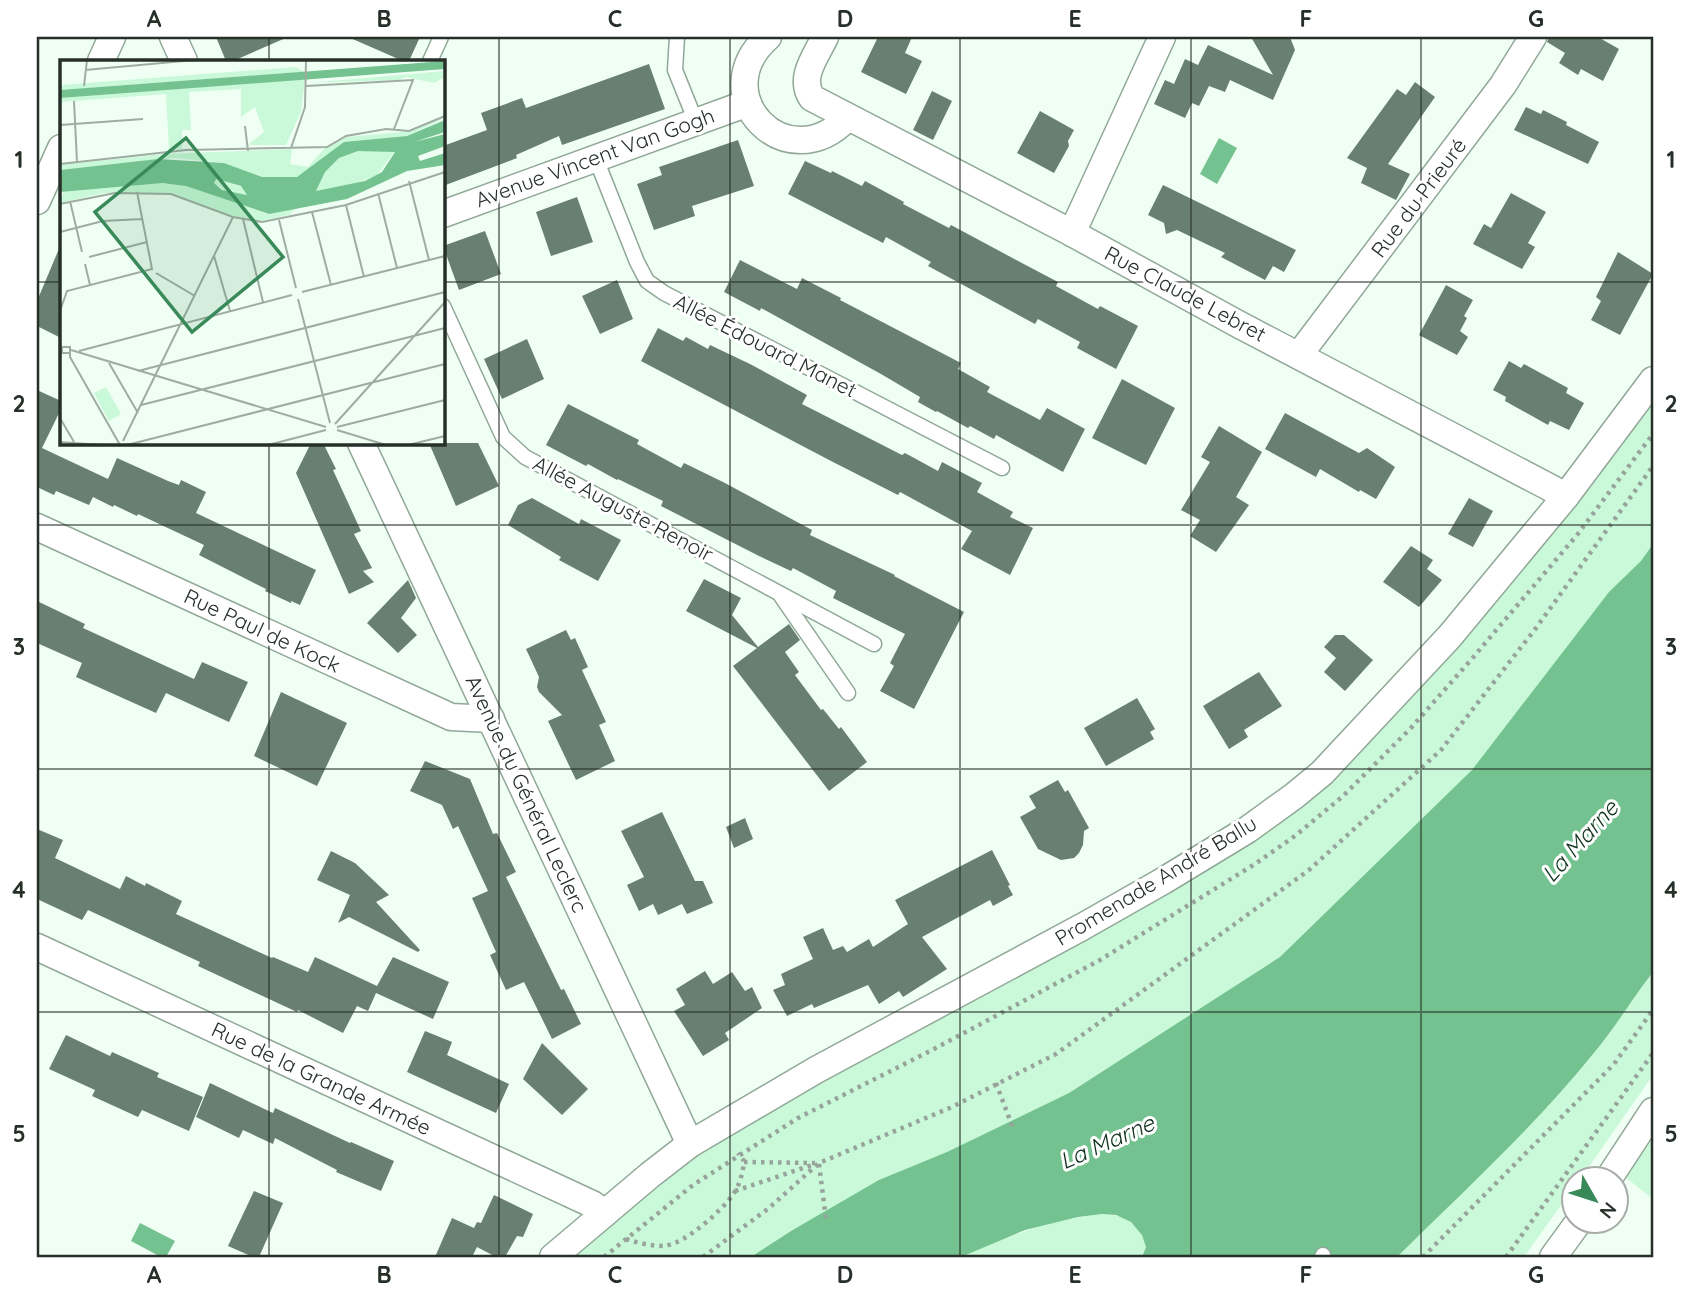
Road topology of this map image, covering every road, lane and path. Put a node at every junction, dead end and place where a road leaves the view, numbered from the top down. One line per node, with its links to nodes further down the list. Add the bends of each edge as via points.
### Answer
1 (112, 37): 9 (street)
2 (173, 37): 10 (street)
3 (440, 37): 11 (lane)
4 (677, 37): 14 (lane, via 675,70)
5 (768, 37): 12 (street, via 747,67 744,91)
6 (825, 37): 13 (street, Rue Claude Lebret, via 805,81 807,90)
7 (1162, 37): 19 (street)
8 (1533, 37): 21 (street, Rue du Prieuré, via 1503,85)
9 (101, 60)
10 (184, 60)
11 (430, 60)
12 (748, 103): 13 (street, via 761,124 793,140 829,134); 14 (street, Avenue Vincent Van Gogh)
13 (848, 118): 19 (street, Rue Claude Lebret)
14 (696, 122): 16 (street, Avenue Vincent Van Gogh)
15 (60, 150): 17 (street)
16 (596, 159): 18 (street, Avenue Vincent Van Gogh); 25 (lane, Allée Édouard Manet, via 647,281)
17 (37, 201)
18 (444, 214)
19 (1072, 233): 21 (street, Rue Claude Lebret)
20 (444, 308): 28 (lane, Allée Auguste Renoir, via 503,437 514,448)
21 (1299, 355): 26 (street, Rue Claude Lebret)
22 (1653, 380): 26 (street, Promenade André Ballu)
23 (361, 444): 31 (street, Avenue du Général Leclerc)
24 (1653, 466): 35 (path, via 1441,750 1309,870 1056,1054)
25 (1002, 468)
26 (1566, 496): 38 (street, Promenade André Ballu, via 1450,636 1294,796 1163,881)
27 (37, 527): 31 (street, Rue Paul de Kock, via 451,717)
28 (778, 592): 29 (lane, Allée Auguste Renoir); 30 (lane)
29 (874, 644)
30 (848, 693)
31 (491, 719): 38 (street, Avenue du Général Leclerc)
32 (37, 947): 43 (street, Rue de la Grande Armée)
33 (1653, 1010): 50 (path, via 1614,1064)
34 (1653, 1053): 51 (path)
35 (996, 1083): 37 (path); 40 (path, via 952,1107)
36 (1653, 1111): 41 (street)
37 (1013, 1128)
38 (690, 1144): 43 (street, Promenade André Ballu)
39 (744, 1162): 40 (path); 42 (path); 46 (path, via 738,1155)
40 (819, 1163): 42 (path); 44 (path); 49 (path)
41 (1617, 1164)
42 (735, 1191): 46 (path, via 708,1221 667,1246)
43 (605, 1213): 47 (street, Promenade André Ballu)
44 (826, 1219)
45 (1570, 1234): 52 (street)
46 (626, 1239): 48 (path)
47 (553, 1257)
48 (604, 1257)
49 (703, 1257)
50 (1423, 1257)
51 (1506, 1257)
52 (1553, 1257)

